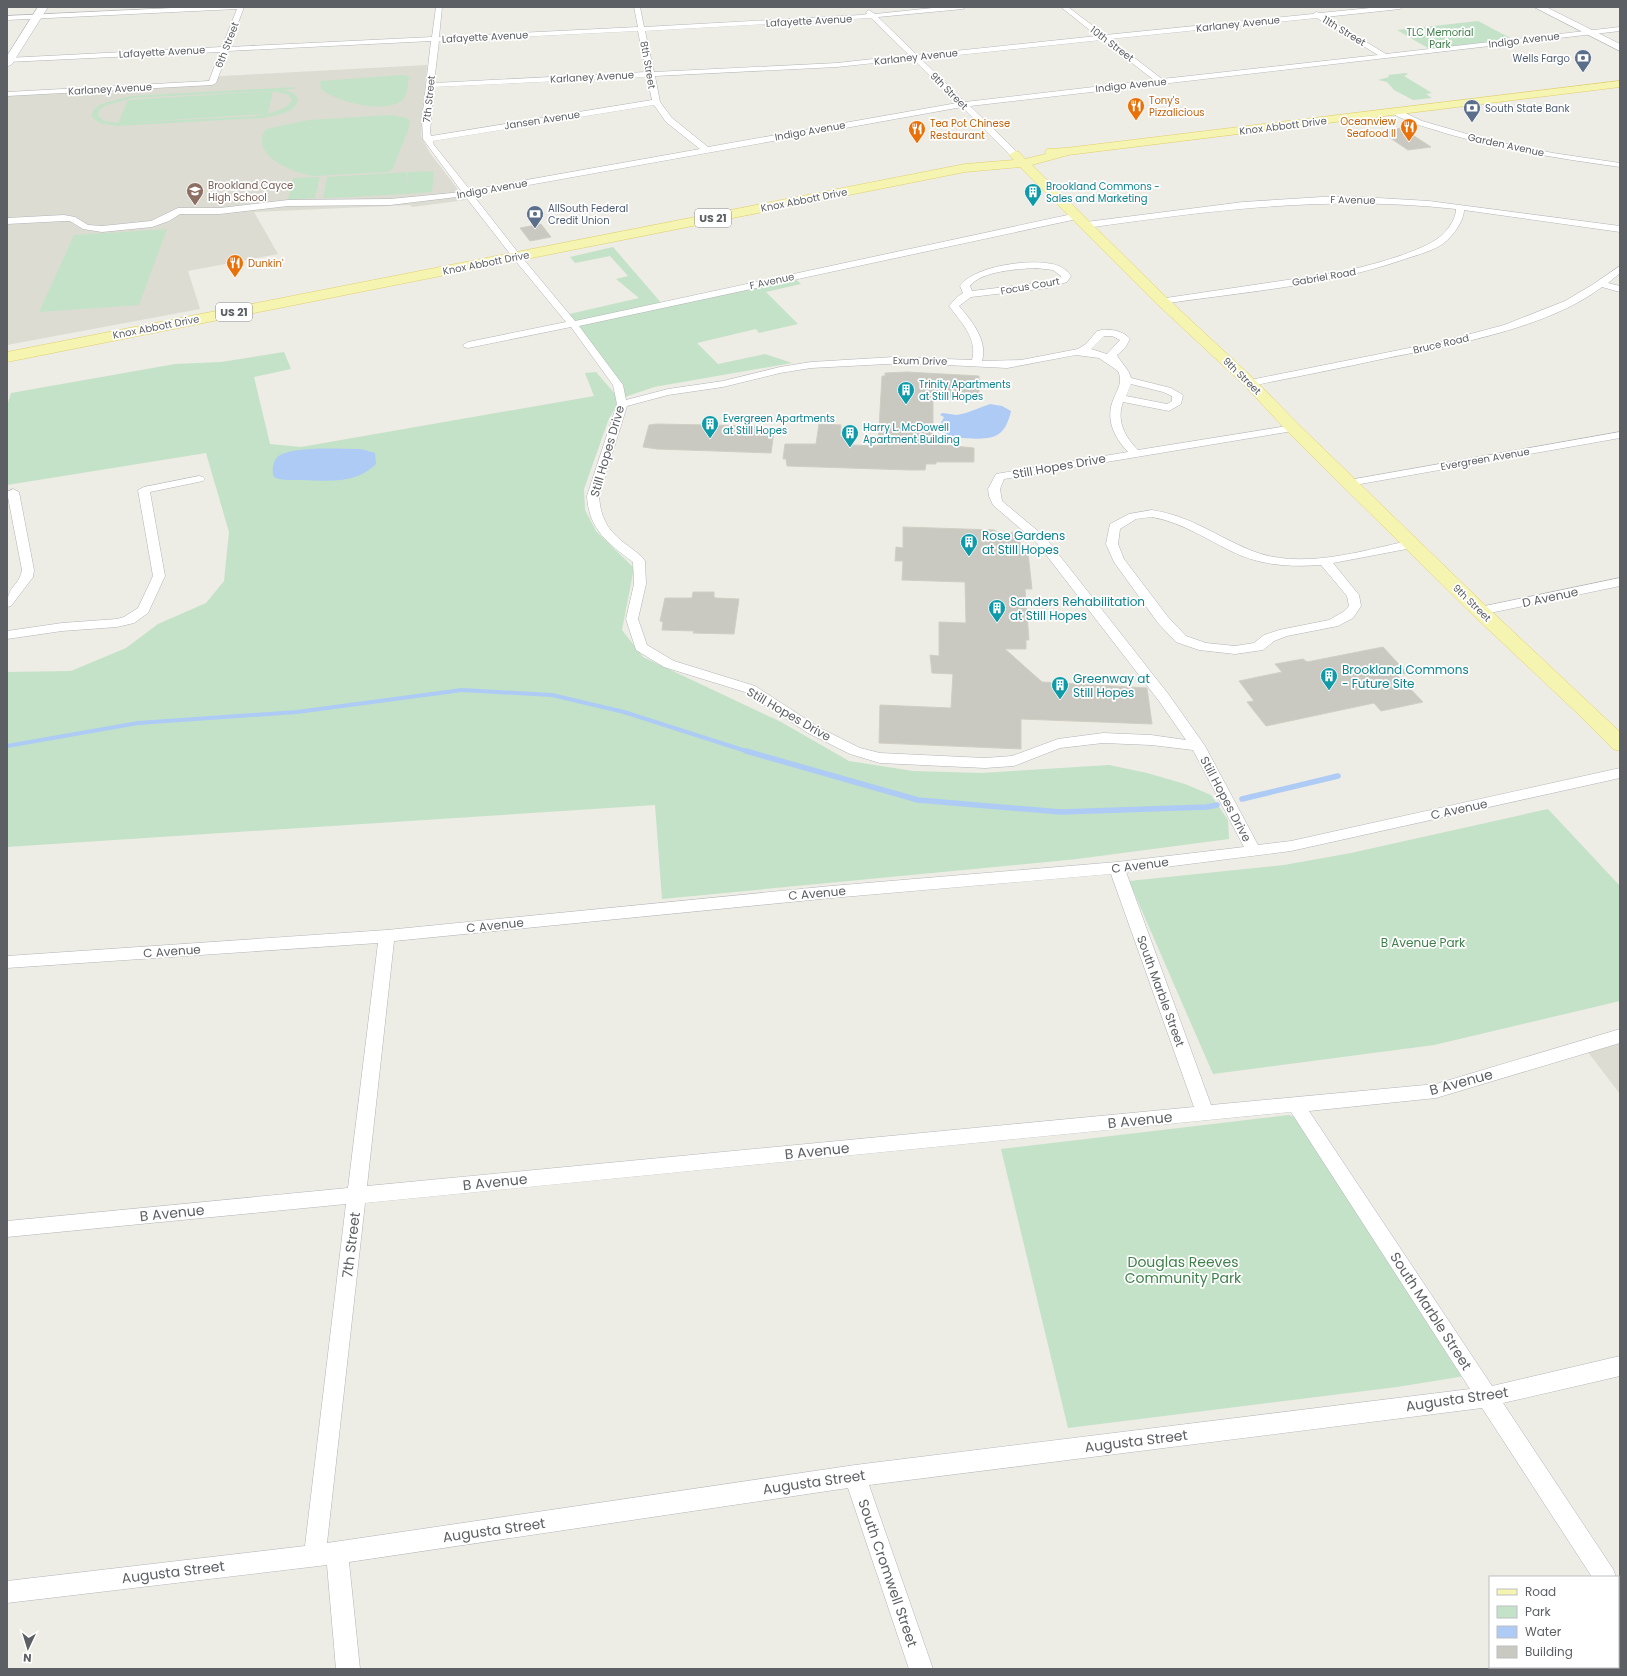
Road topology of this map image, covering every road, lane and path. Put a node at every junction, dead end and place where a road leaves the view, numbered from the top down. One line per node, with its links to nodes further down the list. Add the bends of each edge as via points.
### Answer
1 (44, 7): 12 (main road)
2 (235, 7): 12 (street)
3 (241, 7): 22 (street, 6th Street)
4 (439, 7): 20 (street, 7th Street)
5 (637, 7): 16 (street, 8th Street)
6 (863, 7): 13 (street, 9th Street)
7 (963, 7): 13 (street, Lafayette Avenue)
8 (1064, 7): 19 (street, 10th Street)
9 (1400, 7): 14 (street, Karlaney Avenue)
10 (1539, 7): 18 (main road)
11 (1308, 10): 14 (street, 11th Street)
12 (37, 16): 15 (street); 25 (main road)
13 (873, 16): 16 (street, Lafayette Avenue); 24 (street, 9th Street)
14 (1318, 16): 19 (street, Karlaney Avenue); 23 (street, 11th Street)
15 (7, 18)
16 (642, 29): 20 (street, Lafayette Avenue); 26 (street, 8th Street)
17 (1620, 29): 18 (street, Indigo Avenue)
18 (1590, 33): 21 (main road); 23 (street, Indigo Avenue)
19 (1103, 38): 24 (street, Karlaney Avenue); 27 (street, 10th Street)
20 (436, 39): 22 (street, Lafayette Avenue); 30 (street, 7th Street)
21 (1620, 48)
22 (226, 49): 25 (street, Lafayette Avenue); 28 (street, 6th Street)
23 (1385, 56): 27 (street, Indigo Avenue)
24 (914, 57): 26 (street, Karlaney Avenue, via 824,66); 33 (street, 9th Street)
25 (8, 61)
26 (651, 74): 30 (street, Karlaney Avenue); 32 (street, 8th Street)
27 (1162, 82): 33 (street, Indigo Avenue)
28 (212, 83): 31 (street, Karlaney Avenue)
29 (1620, 84): 34 (main road, Knox Abbott Drive / US 21)
30 (430, 85): 35 (street, 7th Street, via 426,120)
31 (7, 94)
32 (656, 102): 35 (street, Jansen Avenue); 36 (street, 8th Street, via 669,120)
33 (962, 104): 36 (street, Indigo Avenue); 37 (street, 9th Street)
34 (1396, 112): 37 (main road, Knox Abbott Drive / US 21, via 1066,152 1052,157); 38 (street, Garden Avenue, via 1419,123 1481,140)
35 (427, 139): 39 (street, 7th Street, via 435,154)
36 (706, 150): 39 (street, Indigo Avenue)
37 (1018, 159): 41 (main road, 9th Street); 44 (main road, Knox Abbott Drive / US 21, via 986,168 965,168)
38 (1620, 165)
39 (467, 194): 42 (street, Indigo Avenue, via 390,202 288,203 210,211 178,211 152,224 124,228 90,228 64,218); 44 (street, 7th Street)
40 (1460, 207): 41 (street, F Avenue, via 1390,201 1278,201); 43 (street, F Avenue); 49 (street, Gabriel Road, via 1460,215 1453,228 1441,240 1422,250 1371,268 1341,275)
41 (1081, 220): 49 (main road, 9th Street); 50 (street, F Avenue)
42 (7, 221)
43 (1620, 229)
44 (517, 257): 50 (street, Still Hopes Drive); 53 (main road, Knox Abbott Drive / US 21)
45 (1620, 269): 46 (street, Bruce Road)
46 (1602, 284): 47 (street); 57 (street, Bruce Road, via 1562,305 1478,335)
47 (1620, 289)
48 (968, 294): 48 (street, Focus Court, via 965,286 971,279 989,272 1043,265 1063,271 1066,276 1064,280 1047,285); 55 (street, Focus Court, via 960,298 954,306 966,319 972,332 979,356)
49 (1162, 301): 57 (main road, 9th Street)
50 (573, 324): 51 (street, F Avenue); 59 (street, Still Hopes Drive, via 618,384)
51 (468, 345)
52 (1079, 352): 54 (street, Exum Drive, via 1100,356); 54 (street, via 1090,346 1101,333 1111,332 1125,339 1112,354); 55 (street, Exum Drive, via 1046,355 1026,363)
53 (7, 356)
54 (1116, 363): 56 (street, via 1124,371)
55 (976, 364): 59 (street, Exum Drive, via 903,360 788,368)
56 (1126, 380): 58 (street, via 1124,392); 58 (street, via 1178,395 1177,402 1168,408)
57 (1250, 383): 60 (main road, 9th Street)
58 (1119, 398): 62 (street, via 1115,408 1116,427 1124,442)
59 (622, 404): 73 (street, Still Hopes Drive, via 593,496 593,508 601,528 640,561 640,584 632,619 641,647 670,664 750,689 813,730 856,751 880,758 984,763 1014,761 1058,744 1103,738 1151,740)
60 (1293, 428): 62 (street, Still Hopes Drive); 64 (main road, 9th Street)
61 (1620, 435): 64 (street, Evergreen Avenue)
62 (1135, 453): 73 (street, Still Hopes Drive, via 1000,476 995,482 994,495 997,503 1041,540)
63 (199, 479): 71 (street, via 144,490 160,576 143,610 129,620 117,623)
64 (1350, 483): 66 (main road, 9th Street)
65 (13, 492): 69 (street, via 28,570 26,577)
66 (1412, 544): 67 (street); 70 (main road, 9th Street)
67 (1324, 561): 67 (street, via 1290,562 1238,551 1184,520 1161,514 1141,514 1124,519 1114,527 1112,544 1123,565 1163,620 1181,639 1204,647 1235,650 1258,647 1269,638 1333,623 1348,615 1355,606 1353,596)
68 (1620, 582): 70 (street, D Avenue)
69 (7, 603)
70 (1480, 611): 72 (main road, 9th Street)
71 (7, 635)
72 (1620, 744)
73 (1198, 746): 75 (street, Still Hopes Drive)
74 (1620, 773): 75 (street, C Avenue, via 1290,846)
75 (1254, 851): 76 (street, C Avenue)
76 (1117, 868): 77 (street, C Avenue, via 831,892); 81 (street, South Marble Street)
77 (387, 936): 78 (street, C Avenue); 82 (street, 7th Street)
78 (7, 962)
79 (1620, 1036): 80 (street, B Avenue, via 1436,1091)
80 (1296, 1105): 81 (street, B Avenue); 85 (street, South Marble Street)
81 (1205, 1113): 82 (street, B Avenue)
82 (356, 1195): 83 (street, B Avenue); 88 (street, 7th Street)
83 (7, 1229)
84 (1620, 1366): 85 (street, Augusta Street)
85 (1487, 1397): 86 (street, Augusta Street); 89 (street, South Marble Street)
86 (855, 1476): 87 (street, Augusta Street); 92 (street, South Cromwell Street)
87 (337, 1553): 88 (street, Augusta Street); 91 (street)
88 (315, 1555): 90 (street, Augusta Street)
89 (1604, 1576)
90 (7, 1592)
91 (348, 1669)
92 (921, 1669)

